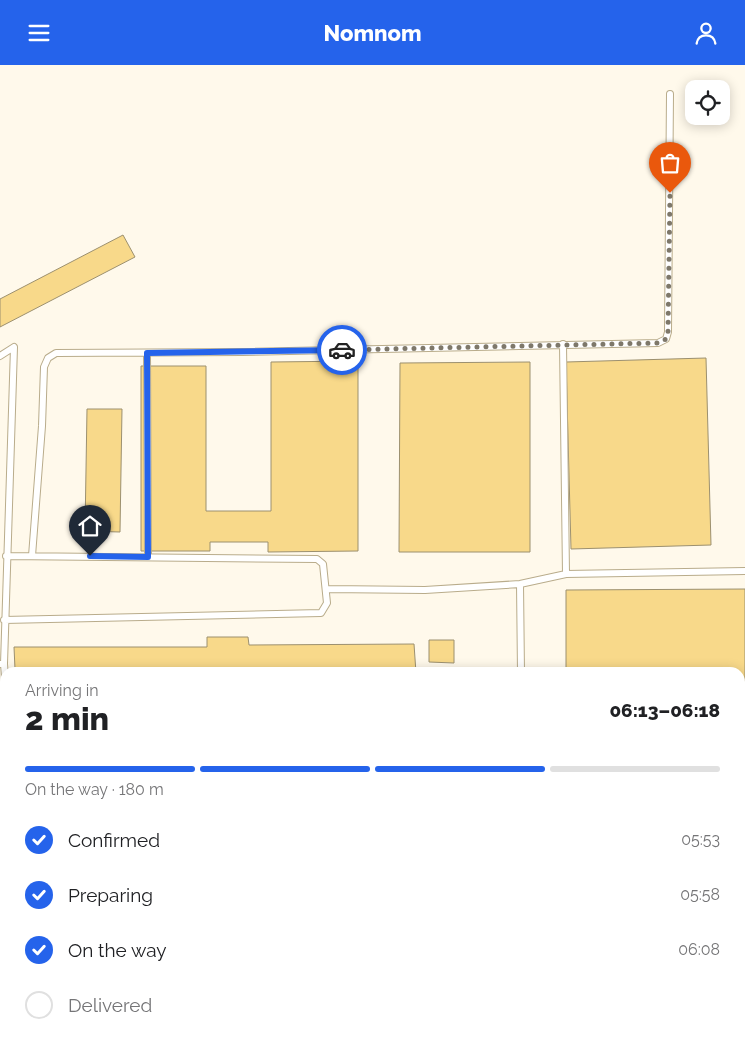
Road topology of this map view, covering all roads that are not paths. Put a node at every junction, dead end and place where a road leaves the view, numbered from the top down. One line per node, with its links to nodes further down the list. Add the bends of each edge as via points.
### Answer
1 (670, 94): 2 (lane, via 666,339 658,343)
2 (563, 344): 3 (lane); 9 (lane)
3 (147, 353): 6 (lane, via 56,353 48,358 44,367); 7 (lane)
4 (0, 356): 5 (lane, via 14,347)
5 (6, 556): 6 (lane); 12 (lane)
6 (32, 556): 7 (lane)
7 (148, 557): 11 (lane, via 317,559 323,564)
8 (745, 571): 9 (lane)
9 (566, 574): 10 (lane)
10 (520, 584): 11 (lane, via 425,590); 14 (lane)
11 (327, 589): 12 (lane, via 327,603 321,613)
12 (4, 620): 13 (lane)
13 (2, 664)
14 (521, 667)

